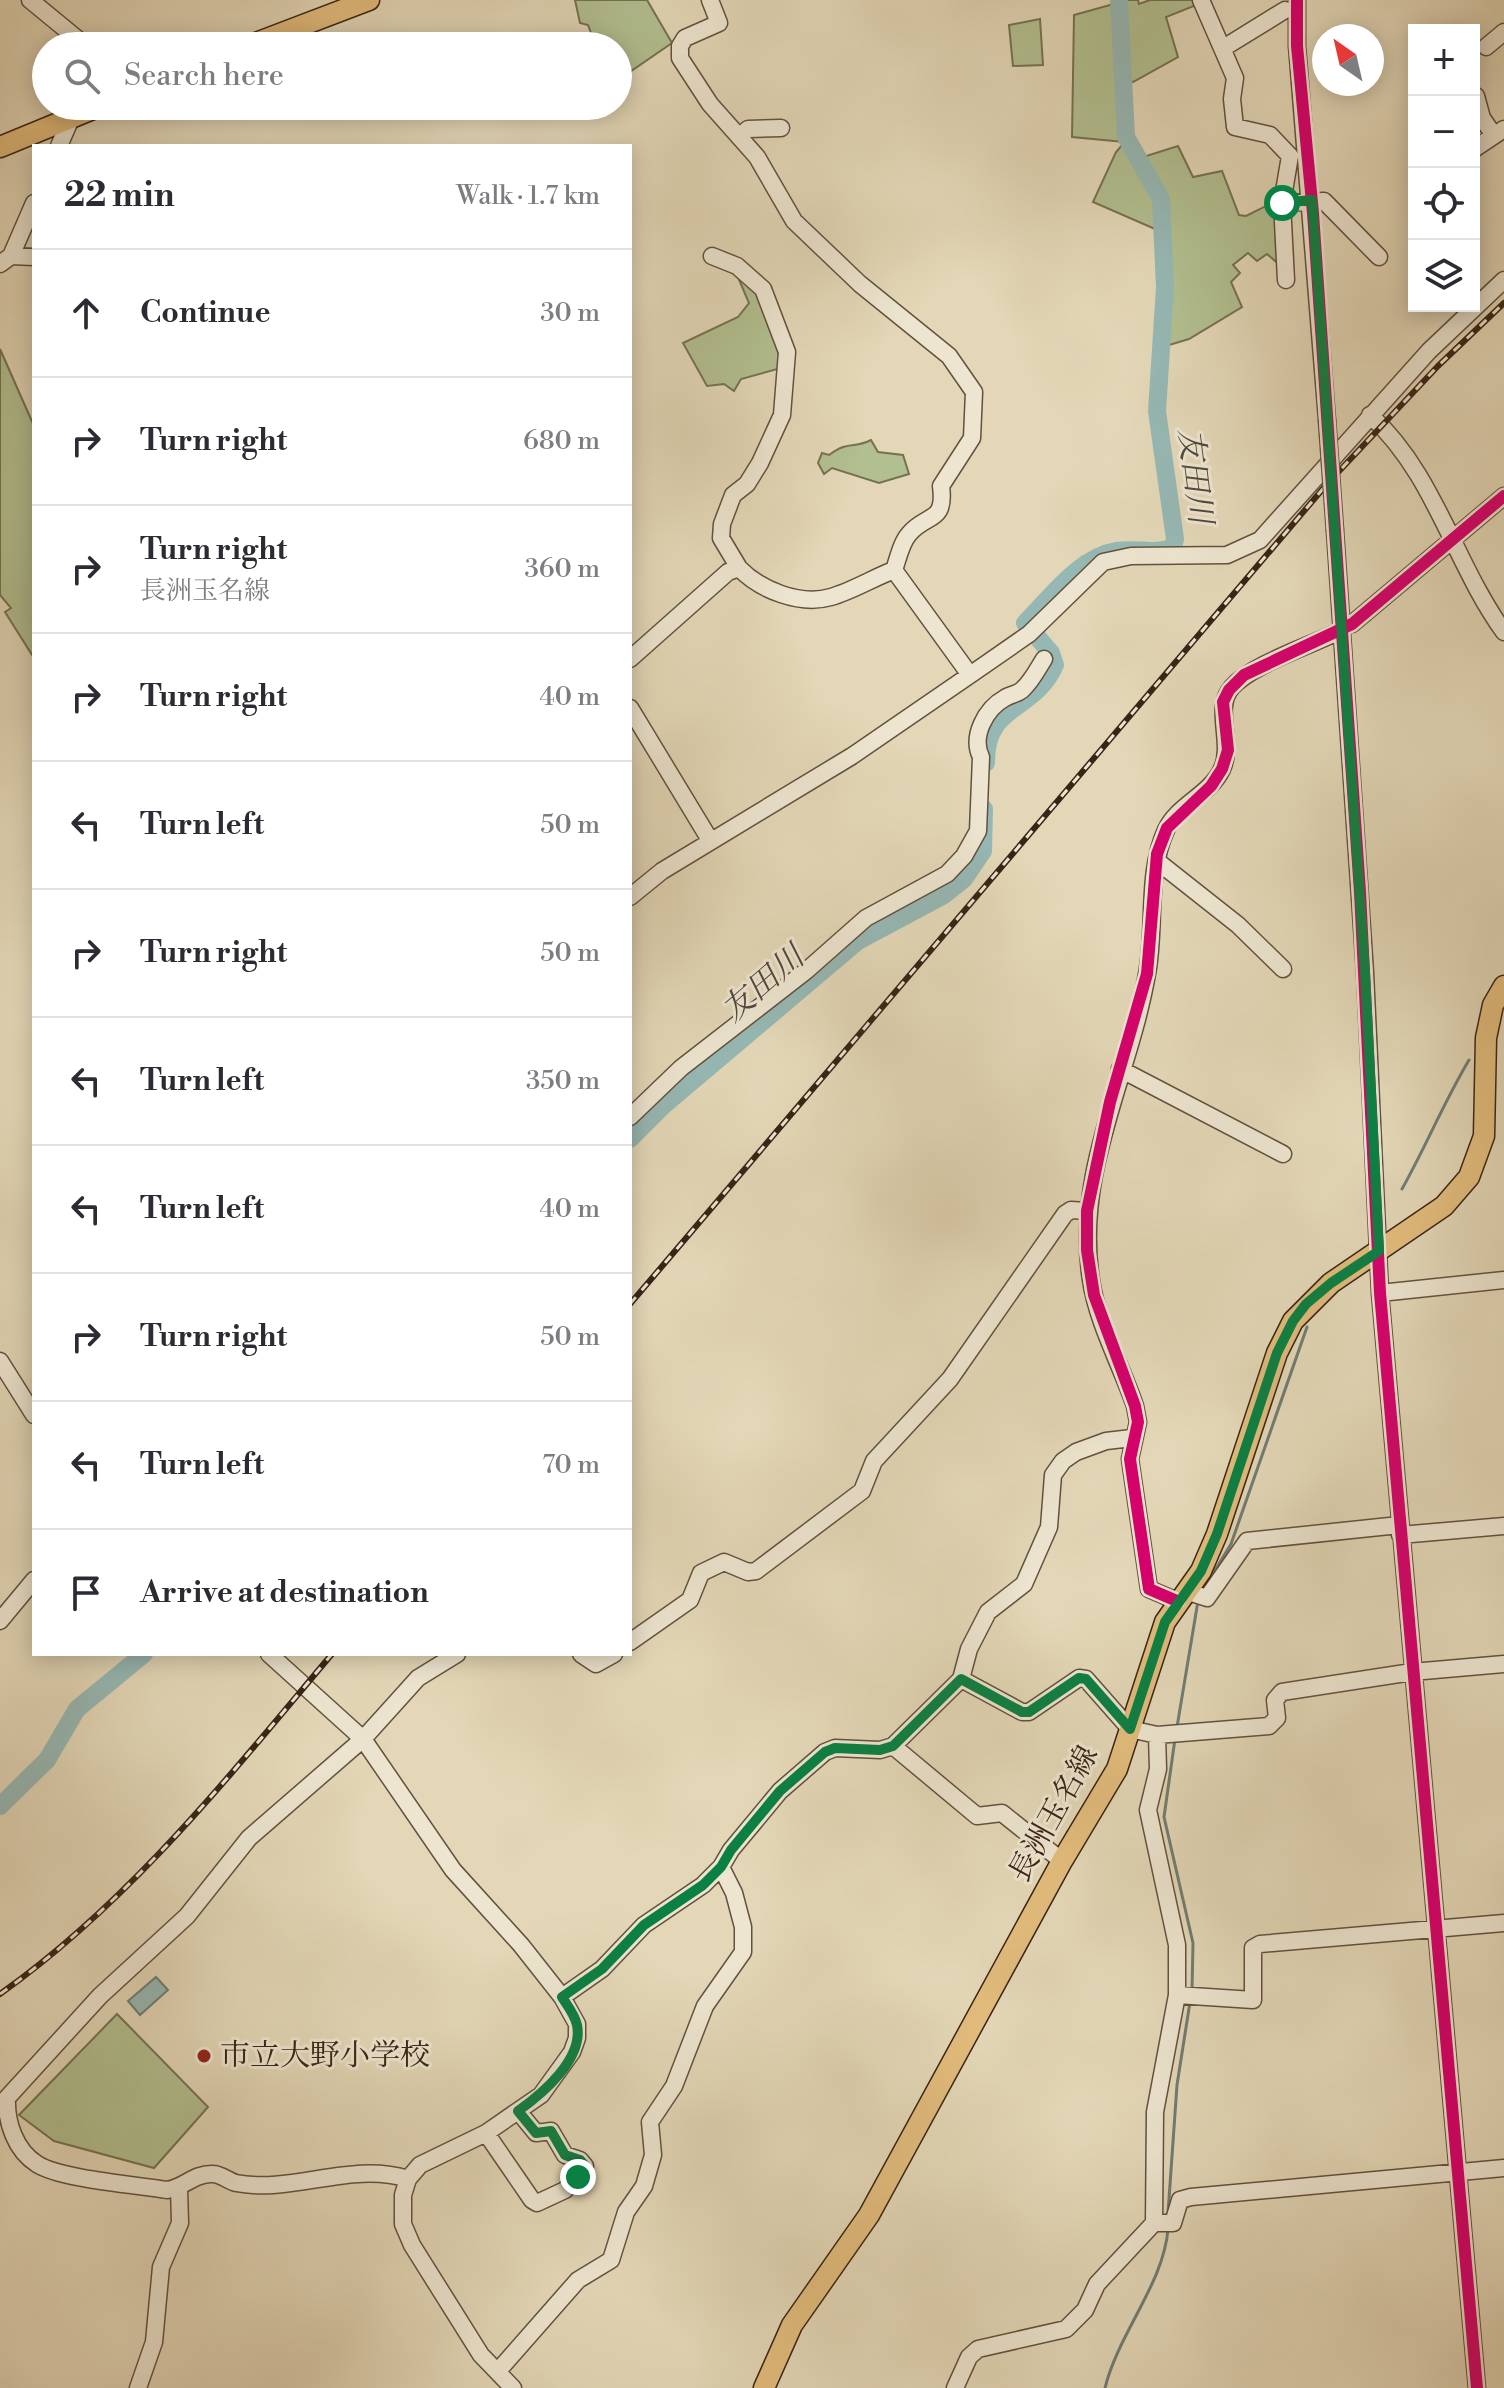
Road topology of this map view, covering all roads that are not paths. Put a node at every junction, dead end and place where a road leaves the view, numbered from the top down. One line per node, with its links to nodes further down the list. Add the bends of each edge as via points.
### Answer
1 (30, 0): 7 (street)
2 (369, 0): 6 (main road)
3 (710, 0): 17 (street, via 719,23 685,38 680,58)
4 (1201, 0): 10 (street)
5 (1291, 5): 10 (street); 21 (street)
6 (340, 6): 8 (main road)
7 (69, 32)
8 (280, 32)
9 (1504, 32): 11 (street)
10 (1225, 47): 22 (street, via 1235,78 1235,127 1270,135 1290,156)
11 (1486, 47)
12 (1480, 111): 16 (street)
13 (63, 120): 20 (main road)
14 (70, 120): 18 (street)
15 (781, 128): 17 (street, via 748,129)
16 (1499, 132): 19 (street)
17 (739, 137): 34 (street, via 757,157 794,221 860,284 949,356 974,392 972,438 941,486 943,502 937,515 912,530)
18 (60, 144)
19 (1480, 145)
20 (0, 147)
21 (1312, 200): 22 (street); 26 (street, via 1324,201); 51 (street, bridge)
22 (1282, 203): 28 (street)
23 (32, 207): 27 (street)
24 (712, 256): 33 (street, via 737,266 763,289 787,352 782,415 760,463 733,495 722,524 721,538)
25 (32, 257): 27 (street)
26 (1379, 257)
27 (6, 260)
28 (1286, 280)
29 (1504, 280): 30 (street)
30 (1370, 415): 32 (street, via 1428,490); 40 (street, via 1260,540 1227,555 1131,556 1103,562 1031,632)
31 (1504, 496): 32 (street)
32 (1454, 538): 35 (street); 36 (street)
33 (739, 568): 34 (street, via 752,582 803,599 829,598); 38 (street)
34 (894, 570): 40 (street)
35 (1352, 624)
36 (1504, 632)
37 (1333, 634): 43 (street, via 1244,675 1229,690 1223,702 1228,750 1222,769 1167,828)
38 (632, 657)
39 (1044, 659): 48 (street, via 1030,682 983,720 977,748 978,831 964,856 947,874 866,918 681,1068)
40 (970, 675): 42 (street, via 852,756)
41 (632, 711): 42 (street)
42 (710, 840): 44 (street)
43 (1157, 861): 45 (street, via 1238,925); 47 (street, via 1147,974)
44 (632, 890)
45 (1283, 969)
46 (1503, 992): 51 (main road, 長洲玉名線, via 1486,1038 1484,1136 1469,1177 1444,1206)
47 (1120, 1069): 49 (street); 50 (street)
48 (632, 1115)
49 (1283, 1154)
50 (1087, 1211): 56 (street, via 1094,1295 1135,1406 1138,1422); 62 (street, via 1065,1214 950,1379 874,1461 862,1491 756,1571 724,1562 701,1573 690,1600)
51 (1379, 1251): 53 (street); 60 (main road, 長洲玉名線, via 1331,1283 1293,1321)
52 (1504, 1280): 53 (street)
53 (1380, 1293): 58 (street)
54 (0, 1361): 55 (street)
55 (32, 1412)
56 (1132, 1438): 60 (street, via 1130,1459 1149,1589); 69 (street, via 1076,1452 1053,1475 1049,1527 1040,1552 1024,1584 988,1612)
57 (1504, 1526): 58 (street)
58 (1399, 1530): 60 (street, via 1247,1541 1207,1598); 68 (street)
59 (32, 1582): 61 (street)
60 (1190, 1596): 70 (main road, 長洲玉名線, via 1165,1622)
61 (0, 1621)
62 (632, 1641)
63 (271, 1656): 72 (street)
64 (454, 1656): 72 (street, via 418,1678)
65 (584, 1656): 66 (street, via 596,1664)
66 (610, 1656)
67 (1504, 1664): 68 (street)
68 (1412, 1672): 71 (street, via 1282,1692 1275,1700 1277,1718 1269,1726); 77 (street)
69 (961, 1679): 70 (street, via 1022,1712 1079,1678 1086,1679); 73 (street)
70 (1130, 1729): 71 (street); 74 (main road, 長洲玉名線, via 1117,1769)
71 (1170, 1733): 78 (street, via 1148,1810)
72 (363, 1739): 79 (street, via 453,1870); 85 (street, via 249,1838 187,1916 100,1996 7,2098 6,2122 37,2164 65,2173)
73 (893, 1746): 74 (street, via 977,1816 1002,1813); 75 (street, via 825,1752 780,1791)
74 (1062, 1861): 90 (main road, 長洲玉名線, via 869,2215 792,2325)
75 (721, 1867): 79 (street); 87 (street, via 743,1927 743,1952 705,2006 674,2086 650,2122 653,2155 644,2186 626,2212 611,2260 578,2280)
76 (1504, 1923): 77 (street)
77 (1439, 1930): 78 (street, via 1260,1944 1250,1956 1253,2000); 83 (street)
78 (1186, 1996): 86 (street, via 1155,2112)
79 (562, 1997): 80 (street, via 577,2024 572,2052 549,2086)
80 (518, 2111): 81 (street); 81 (street, via 530,2129 551,2131 565,2155 585,2166 565,2190 537,2203 532,2200)
81 (486, 2133): 84 (street, via 420,2165)
82 (1504, 2168): 83 (street)
83 (1458, 2172): 86 (street, via 1191,2197 1180,2200); 92 (street)
84 (408, 2179): 85 (street, via 384,2172 234,2183 213,2174 189,2179); 87 (street, via 403,2224 412,2245 481,2355)
85 (179, 2188): 88 (street, via 180,2223 161,2267 154,2342)
86 (1163, 2223): 91 (street, via 1097,2284 1076,2322 1066,2329 978,2349)
87 (498, 2371): 89 (street)
88 (138, 2388)
89 (513, 2388)
90 (764, 2388)
91 (955, 2388)
92 (1477, 2388)

